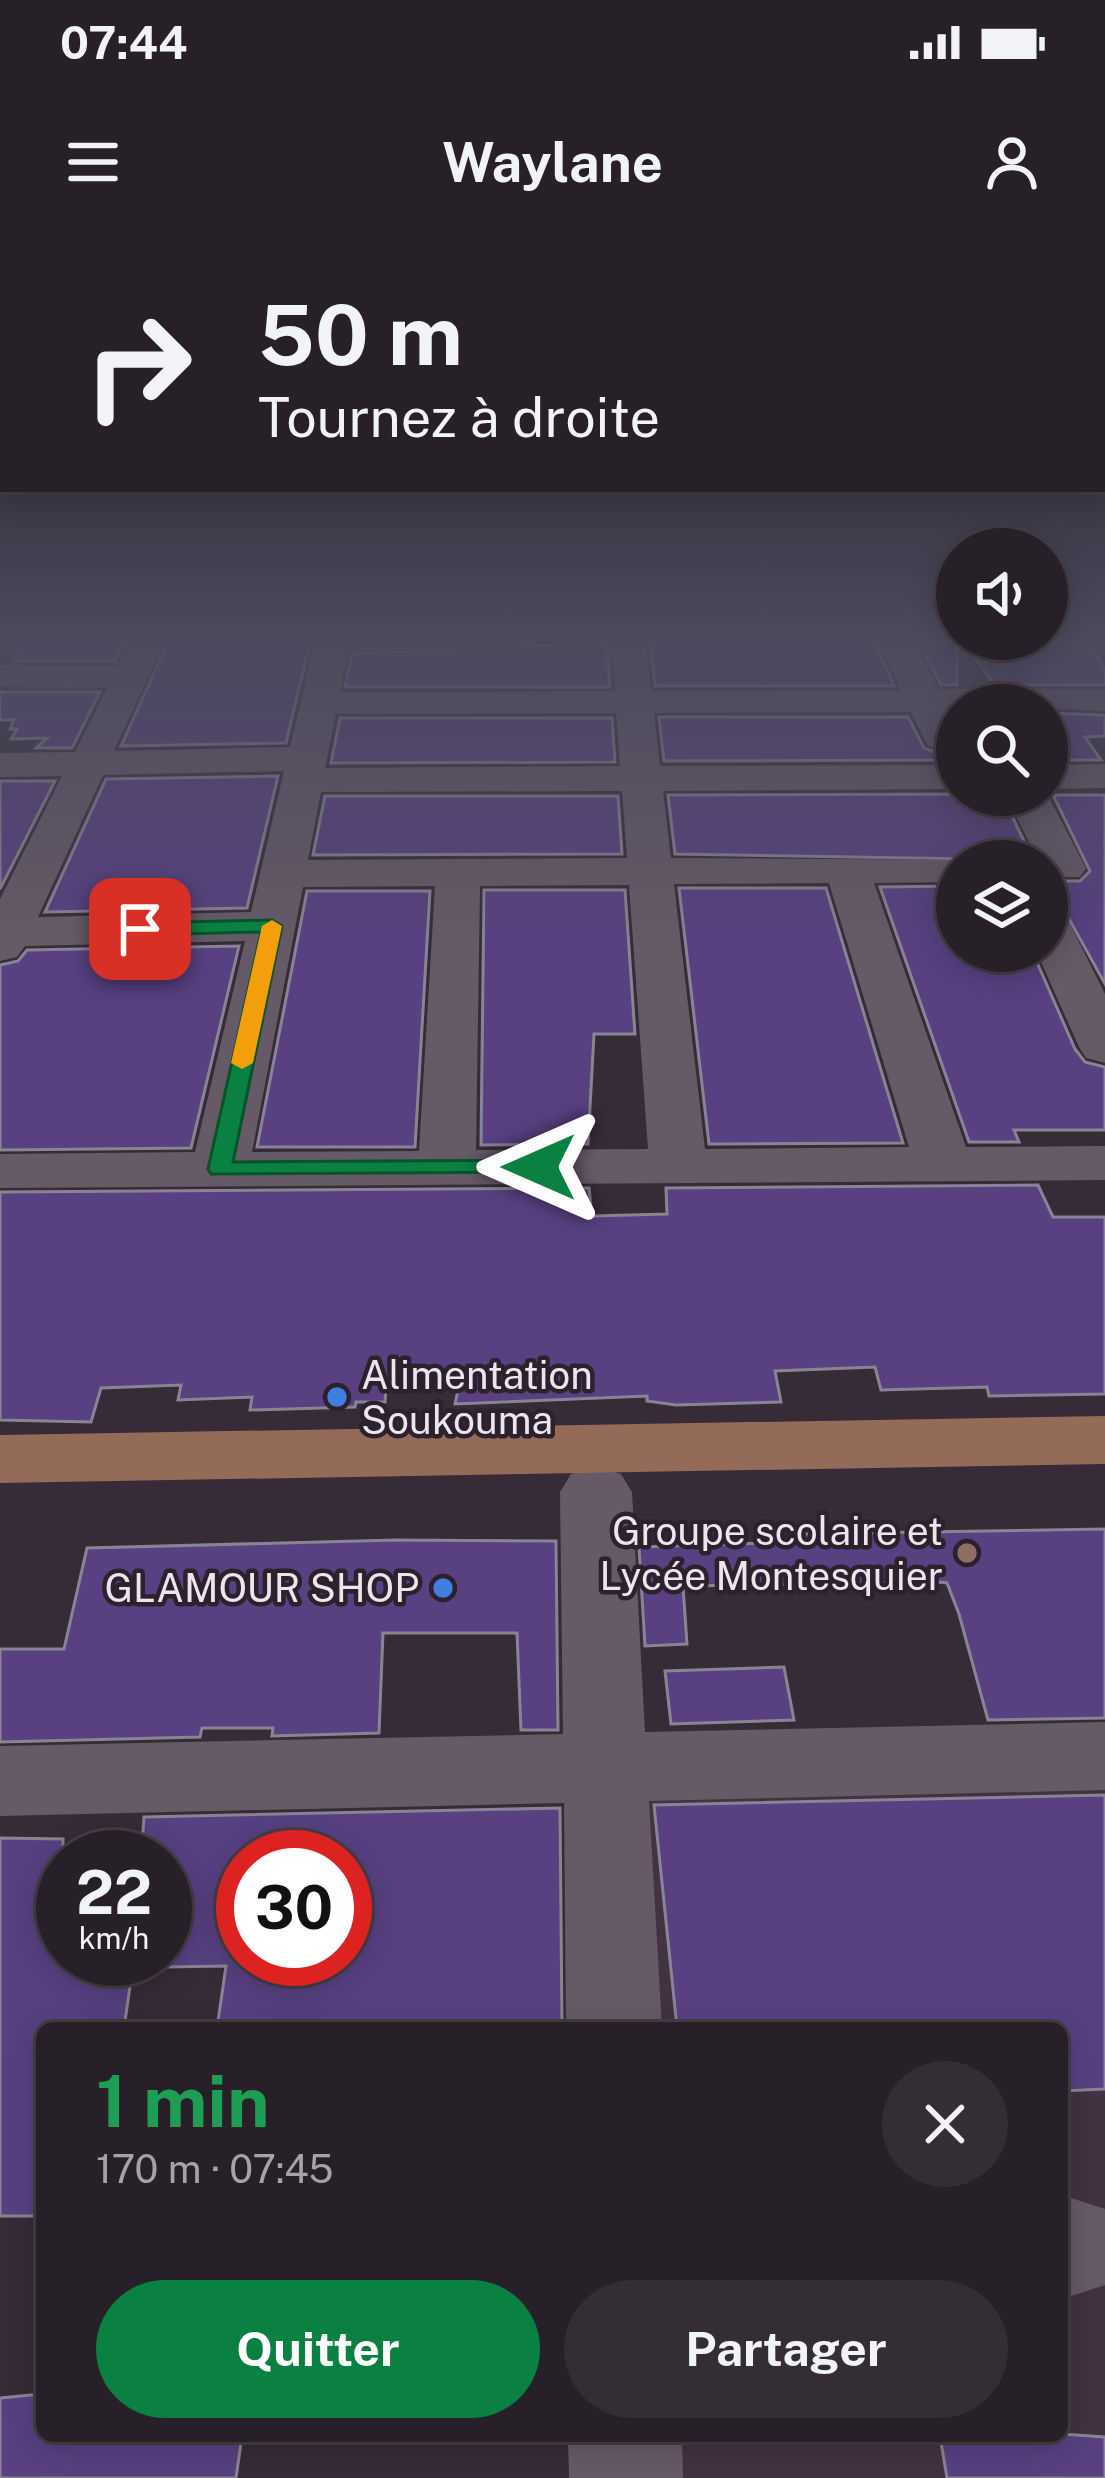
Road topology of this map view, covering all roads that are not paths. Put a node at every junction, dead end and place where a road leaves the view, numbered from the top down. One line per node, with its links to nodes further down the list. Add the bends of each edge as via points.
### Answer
1 (99, 742): 5 (street)
2 (312, 742): 6 (street)
3 (639, 742): 10 (street)
4 (0, 765): 5 (street)
5 (88, 765): 6 (street); 18 (street)
6 (306, 769): 10 (street); 17 (street)
7 (936, 774): 10 (street)
8 (1105, 776): 9 (street)
9 (1068, 777)
10 (643, 778): 15 (street)
11 (1040, 816): 12 (street)
12 (1072, 868)
13 (936, 869): 14 (street)
14 (847, 870): 15 (street); 24 (street)
15 (653, 871): 16 (street); 25 (street)
16 (458, 873): 17 (street); 26 (street)
17 (283, 874): 19 (street)
18 (17, 876): 20 (street)
19 (272, 926): 20 (street); 27 (street)
20 (3, 940)
21 (1068, 969): 22 (street)
22 (1105, 1047)
23 (1105, 1163): 24 (street)
24 (944, 1164): 25 (street)
25 (678, 1166): 26 (street)
26 (447, 1168): 27 (street)
27 (220, 1169): 28 (street)
28 (0, 1171)
29 (1105, 1440): 30 (main road)
30 (0, 1459)
31 (1105, 1486): 32 (main road)
32 (596, 1492): 33 (main road); 35 (street)
33 (0, 1503)
34 (1105, 1756): 35 (street)
35 (606, 1769): 36 (street); 37 (street)
36 (0, 1781)
37 (614, 2022)
38 (625, 2442): 39 (street)
39 (626, 2478)

